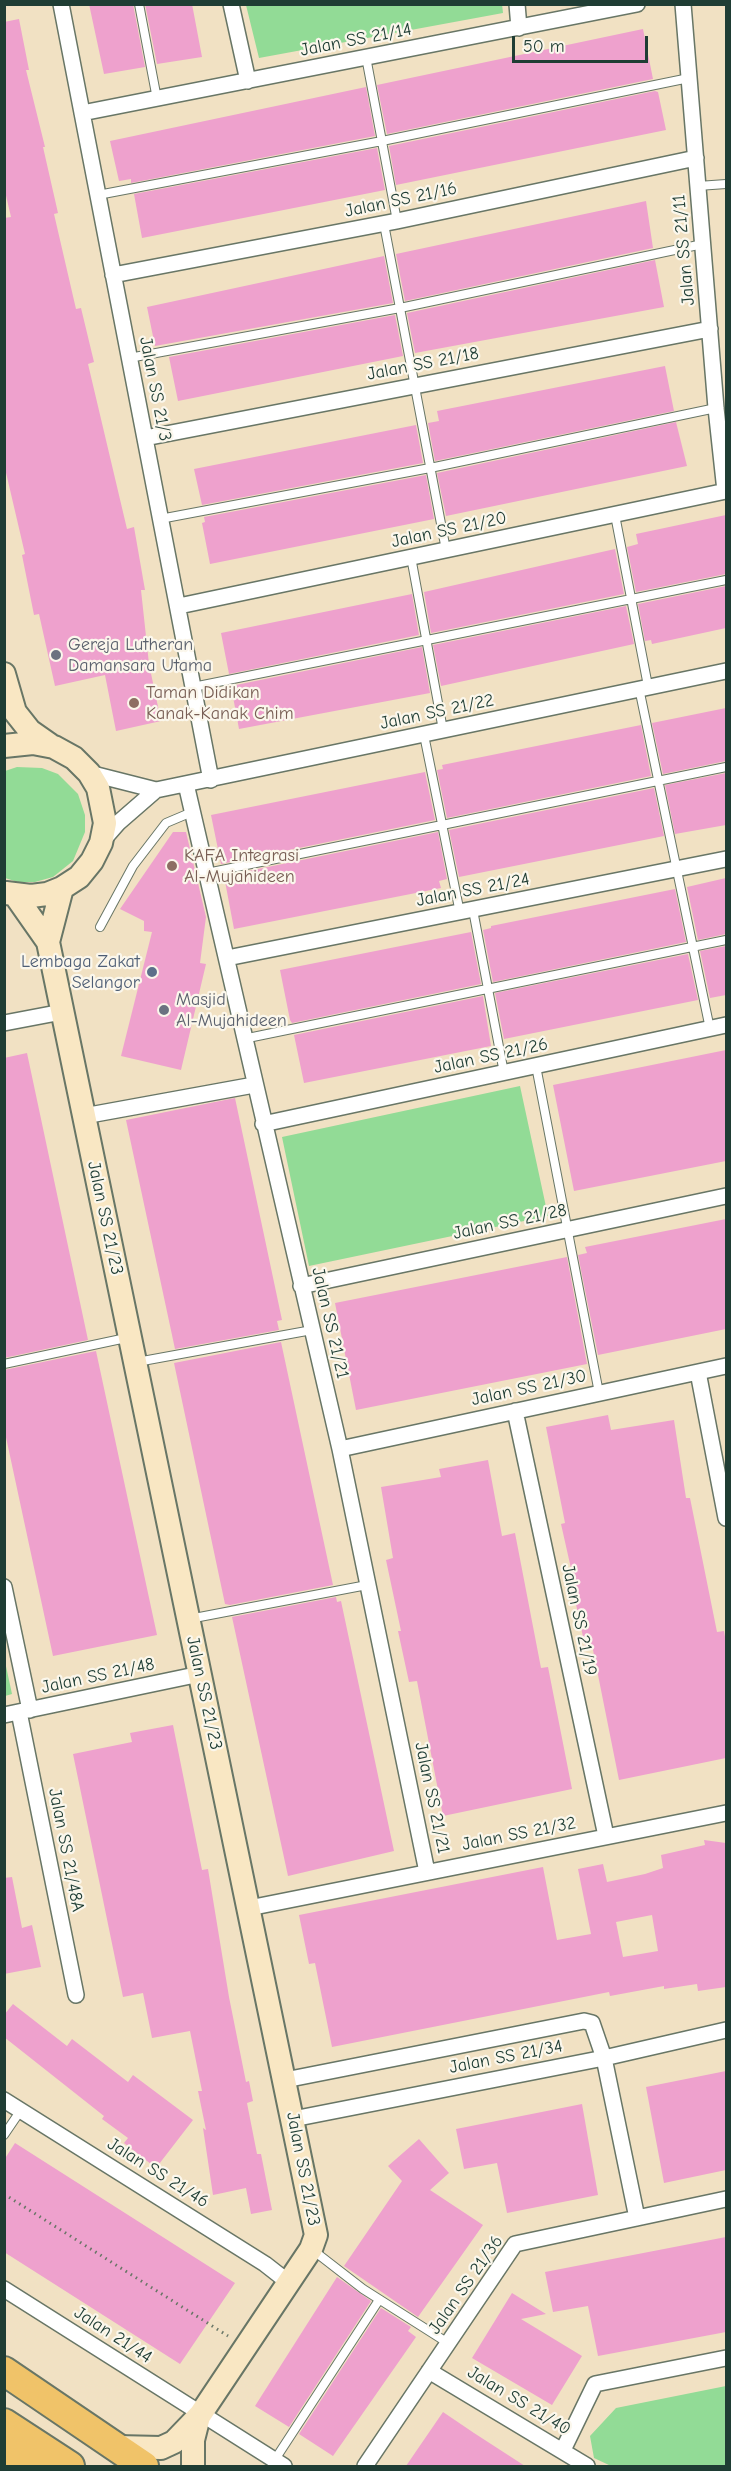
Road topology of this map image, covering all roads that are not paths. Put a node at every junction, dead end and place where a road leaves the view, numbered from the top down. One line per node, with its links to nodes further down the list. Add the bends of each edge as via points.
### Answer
1 (61, 4): 13 (street, Jalan SS 21/3)
2 (139, 4): 12 (lane)
3 (231, 4): 11 (street)
4 (517, 4): 8 (street)
5 (637, 4): 7 (street, Jalan SS 21/14)
6 (683, 4): 10 (street, Jalan SS 21/11)
7 (599, 8): 8 (street, Jalan SS 21/14)
8 (519, 28): 9 (street, Jalan SS 21/14)
9 (366, 57): 11 (street, Jalan SS 21/14); 14 (lane)
10 (689, 78): 14 (lane); 15 (street, Jalan SS 21/11)
11 (248, 81): 12 (street, Jalan SS 21/14)
12 (157, 99): 13 (street, Jalan SS 21/14)
13 (82, 113): 18 (street, Jalan SS 21/3)
14 (382, 141): 18 (lane); 19 (lane)
15 (696, 158): 17 (street, Jalan SS 21/11); 19 (street, Jalan SS 21/16)
16 (726, 184): 17 (lane)
17 (698, 186): 20 (street, Jalan SS 21/11)
18 (98, 195): 21 (street, Jalan SS 21/3)
19 (391, 223): 21 (street, Jalan SS 21/16); 22 (lane)
20 (703, 244): 22 (lane); 23 (street, Jalan SS 21/11)
21 (113, 275): 24 (street, Jalan SS 21/3)
22 (400, 308): 24 (lane); 25 (lane)
23 (710, 329): 25 (street, Jalan SS 21/18); 26 (street, Jalan SS 21/11)
24 (129, 358): 27 (street, Jalan SS 21/3)
25 (415, 386): 27 (street, Jalan SS 21/18); 28 (lane)
26 (716, 408): 28 (lane); 29 (street, Jalan SS 21/11)
27 (145, 438): 31 (street, Jalan SS 21/3)
28 (430, 468): 31 (lane); 32 (lane)
29 (726, 491): 30 (street, Jalan SS 21/20)
30 (615, 514): 32 (street, Jalan SS 21/20); 35 (lane)
31 (160, 519): 36 (street, Jalan SS 21/3)
32 (446, 550): 33 (street, Jalan SS 21/20)
33 (411, 557): 36 (street, Jalan SS 21/20); 37 (lane)
34 (726, 580): 35 (lane)
35 (630, 600): 37 (lane); 41 (lane)
36 (179, 606): 40 (street, Jalan SS 21/3)
37 (426, 640): 40 (lane); 42 (lane)
38 (726, 671): 41 (street, Jalan SS 21/22)
39 (4, 674): 45 (street, via 15,712 30,731)
40 (193, 687): 48 (street, Jalan SS 21/3)
41 (644, 687): 42 (street, Jalan SS 21/22); 49 (lane)
42 (443, 730): 43 (street, Jalan SS 21/22)
43 (424, 735): 48 (street, Jalan SS 21/22); 53 (lane)
44 (4, 746): 45 (street, via 33,742)
45 (54, 747): 47 (street, via 74,758)
46 (726, 767): 49 (lane)
47 (89, 773): 51 (street, Jalan SS 21/22); 54 (street, via 103,805)
48 (211, 780): 50 (street, Jalan SS 21/22)
49 (659, 781): 53 (lane); 56 (lane)
50 (186, 784): 51 (street, Jalan SS 21/22); 52 (street, Jalan SS 21/21)
51 (156, 790): 54 (street, Jalan SS 21/22)
52 (192, 812): 57 (street, Jalan SS 21/21); 61 (lane, via 166,823 133,866)
53 (442, 825): 57 (lane); 60 (lane)
54 (101, 843): 58 (street, via 79,877)
55 (726, 859): 56 (street, Jalan SS 21/24)
56 (677, 869): 60 (street, Jalan SS 21/24); 64 (lane)
57 (207, 873): 65 (street, Jalan SS 21/21)
58 (62, 888): 59 (street, via 31,897); 63 (street, Jalan SS 21/23)
59 (10, 894): 63 (street, Jalan SS 21/23)
60 (466, 911): 65 (street, Jalan SS 21/24); 66 (lane)
61 (100, 927)
62 (726, 940): 64 (lane)
63 (48, 942): 67 (street, Jalan SS 21/23)
64 (693, 946): 66 (lane); 70 (lane)
65 (227, 958): 71 (street, Jalan SS 21/21)
66 (488, 989): 71 (lane); 73 (lane)
67 (62, 1012): 68 (street); 75 (street, Jalan SS 21/23)
68 (4, 1023)
69 (726, 1025): 70 (street, Jalan SS 21/26)
70 (710, 1029): 72 (street, Jalan SS 21/26)
71 (243, 1039): 74 (street, Jalan SS 21/21)
72 (536, 1066): 73 (street, Jalan SS 21/26); 78 (lane)
73 (504, 1073): 76 (street, Jalan SS 21/26)
74 (254, 1085): 75 (street); 76 (street, Jalan SS 21/21)
75 (84, 1116): 81 (street, Jalan SS 21/23)
76 (263, 1124): 79 (street, Jalan SS 21/21)
77 (726, 1196): 78 (street, Jalan SS 21/28)
78 (567, 1230): 79 (street, Jalan SS 21/28); 86 (lane)
79 (302, 1286): 80 (street, Jalan SS 21/21)
80 (312, 1330): 82 (lane); 88 (street, Jalan SS 21/21)
81 (130, 1338): 82 (street, Jalan SS 21/23); 83 (lane)
82 (135, 1362): 92 (street, Jalan SS 21/23)
83 (4, 1364)
84 (726, 1366): 85 (street, Jalan SS 21/30)
85 (698, 1372): 86 (street, Jalan SS 21/30); 89 (street)
86 (599, 1393): 87 (street, Jalan SS 21/30)
87 (515, 1411): 88 (street, Jalan SS 21/30); 96 (street, Jalan SS 21/19)
88 (340, 1449): 90 (street, Jalan SS 21/21)
89 (726, 1518)
90 (368, 1585): 92 (lane); 97 (street, Jalan SS 21/21)
91 (4, 1587): 94 (street, Jalan SS 21/48A)
92 (189, 1619): 93 (street, Jalan SS 21/23)
93 (200, 1674): 94 (street, Jalan SS 21/48); 98 (street, Jalan SS 21/23)
94 (18, 1712): 99 (street, Jalan SS 21/48A)
95 (726, 1813): 96 (street, Jalan SS 21/32)
96 (606, 1836): 97 (street, Jalan SS 21/32)
97 (427, 1872): 98 (street, Jalan SS 21/32)
98 (249, 1908): 102 (street, Jalan SS 21/23)
99 (76, 1995)
100 (726, 2030): 101 (street, Jalan SS 21/34)
101 (604, 2058): 102 (street, via 595,2027 584,2021); 105 (street, Jalan SS 21/34); 108 (street)
102 (285, 2080): 105 (street, Jalan SS 21/23)
103 (4, 2100): 104 (street, Jalan SS 21/46)
104 (21, 2110): 106 (lane); 110 (street, Jalan SS 21/46)
105 (293, 2119): 109 (street, Jalan SS 21/23, via 314,2217 316,2235)
106 (4, 2135)
107 (726, 2199): 108 (street, Jalan SS 21/36)
108 (637, 2218): 113 (street, Jalan SS 21/36, via 515,2244)
109 (311, 2249): 110 (street, Jalan SS 21/23); 112 (lane)
110 (288, 2282): 118 (street, Jalan SS 21/23)
111 (4, 2289): 118 (street, Jalan 21/44)
112 (380, 2300): 113 (lane); 123 (lane)
113 (448, 2343): 116 (street, Jalan SS 21/36)
114 (726, 2358): 120 (street, via 596,2384)
115 (4, 2371): 122 (highway)
116 (429, 2371): 120 (street, Jalan SS 21/40); 128 (street, Jalan SS 21/36)
117 (4, 2395): 122 (highway)
118 (200, 2415): 122 (street, Jalan SS 21/23, via 174,2442); 123 (street, Jalan 21/44); 127 (street, Jalan SS 21/23, via 193,2440)
119 (4, 2423): 125 (highway)
120 (563, 2450): 129 (street, Jalan SS 21/40)
121 (4, 2452): 124 (highway)
122 (115, 2457): 126 (highway)
123 (279, 2464)
124 (29, 2466)
125 (70, 2466)
126 (144, 2466)
127 (193, 2466)
128 (366, 2466)
129 (587, 2466)

